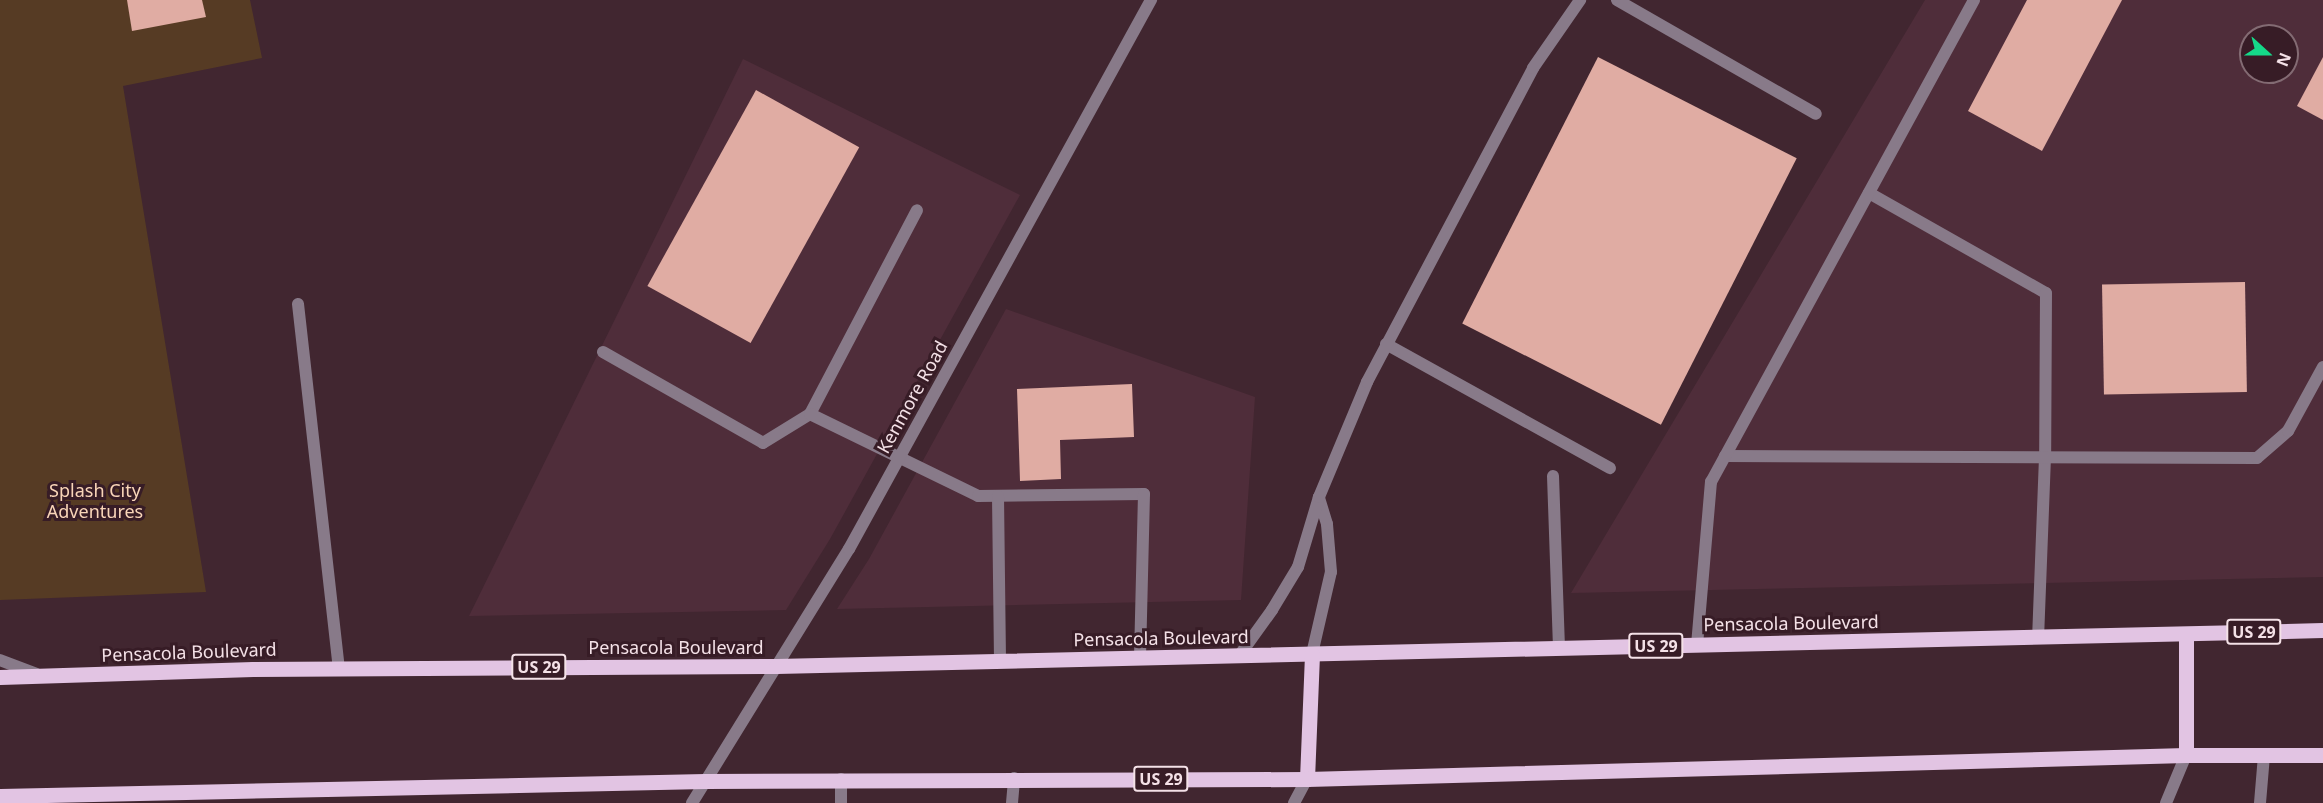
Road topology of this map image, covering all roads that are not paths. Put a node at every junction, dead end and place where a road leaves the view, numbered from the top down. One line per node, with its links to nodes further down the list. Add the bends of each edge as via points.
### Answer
1 (1151, 0): 15 (street, Kenmore Road)
2 (1580, 0): 9 (street, via 1533,68)
3 (1617, 0): 5 (street)
4 (1974, 0): 6 (street)
5 (1816, 114)
6 (1869, 193): 13 (street); 14 (street, via 2046,293)
7 (917, 210): 12 (street)
8 (298, 304): 31 (street)
9 (1386, 344): 16 (street); 19 (street)
10 (603, 352): 12 (street, via 763,442)
11 (2323, 367): 14 (street, via 2288,431 2257,458)
12 (810, 414): 15 (street)
13 (1725, 456): 14 (street); 23 (street, via 1711,482)
14 (2045, 457): 22 (street)
15 (898, 459): 18 (street, via 978,496); 30 (street, Kenmore Road, via 849,549)
16 (1610, 468)
17 (1553, 476): 24 (street)
18 (998, 496): 27 (street, via 1144,494); 29 (street)
19 (1319, 497): 25 (street, via 1327,524 1331,572); 26 (street, via 1298,567)
20 (2323, 630): 21 (main road, Pensacola Boulevard / US 29)
21 (2186, 634): 22 (main road, Pensacola Boulevard / US 29); 34 (main road)
22 (2038, 637): 23 (main road, Pensacola Boulevard / US 29)
23 (1697, 645): 24 (main road, Pensacola Boulevard / US 29)
24 (1558, 649): 25 (main road, Pensacola Boulevard / US 29)
25 (1312, 654): 26 (main road, Pensacola Boulevard / US 29); 39 (main road)
26 (1239, 656): 27 (main road, Pensacola Boulevard / US 29)
27 (1140, 658): 29 (main road, Pensacola Boulevard / US 29)
28 (0, 660): 32 (street)
29 (1000, 661): 30 (main road, Pensacola Boulevard / US 29)
30 (776, 666): 31 (main road, Pensacola Boulevard / US 29); 40 (street, Kenmore Road)
31 (339, 668): 32 (main road, Pensacola Boulevard / US 29)
32 (40, 676): 33 (main road, Pensacola Boulevard / US 29)
33 (0, 677)
34 (2186, 755): 35 (main road, US 29); 39 (main road, US 29); 46 (street)
35 (2264, 755): 36 (main road, US 29); 47 (street)
36 (2323, 755)
37 (1014, 778): 38 (main road, US 29); 39 (main road, US 29); 44 (street)
38 (841, 779): 40 (main road, US 29); 43 (street)
39 (1307, 779): 45 (street)
40 (705, 781): 41 (main road, US 29); 42 (street, Kenmore Road)
41 (0, 796)
42 (692, 803)
43 (841, 803)
44 (1012, 803)
45 (1294, 803)
46 (2166, 803)
47 (2260, 803)

